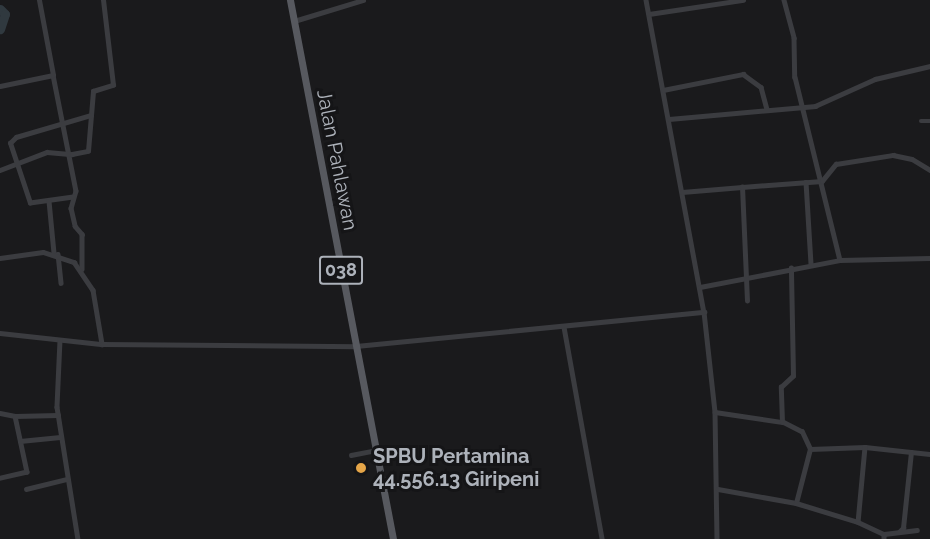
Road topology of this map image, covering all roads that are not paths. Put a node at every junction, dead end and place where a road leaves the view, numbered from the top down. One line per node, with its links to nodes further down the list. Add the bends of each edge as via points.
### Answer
1 (39, 0): 11 (street)
2 (103, 0): 16 (street, via 113,85 94,89)
3 (290, 0): 9 (main road, Jalan Pahlawan / 038)
4 (360, 0): 9 (street)
5 (646, 0): 8 (street)
6 (743, 0): 8 (street)
7 (784, 0): 14 (street, via 795,41 795,77)
8 (649, 14): 13 (street)
9 (294, 21): 47 (main road, Jalan Pahlawan / 038)
10 (930, 66): 14 (street, via 891,73 829,101)
11 (53, 75): 12 (street); 20 (street)
12 (0, 86)
13 (663, 90): 15 (street, via 743,74 762,87); 17 (street)
14 (804, 107): 15 (street); 25 (street)
15 (767, 109): 17 (street)
16 (91, 115): 20 (street); 21 (street, via 88,151)
17 (669, 119): 28 (street)
18 (921, 121): 19 (street)
19 (930, 121)
20 (63, 122): 21 (street); 22 (street, via 12,139 10,146)
21 (70, 153): 22 (street, via 49,151); 29 (street, via 76,191)
22 (16, 164): 23 (street); 30 (street, via 30,203)
23 (0, 170)
24 (930, 170): 25 (street, via 904,155 893,155 836,164)
25 (822, 181): 26 (street); 34 (street)
26 (806, 182): 27 (street); 35 (street)
27 (742, 187): 28 (street); 38 (street)
28 (682, 192): 40 (street)
29 (73, 197): 30 (street); 37 (street, via 72,220 82,234)
30 (49, 201): 31 (street)
31 (56, 254): 32 (street); 37 (street); 39 (street)
32 (0, 258)
33 (930, 258): 34 (street)
34 (840, 260): 35 (street)
35 (811, 264): 36 (street)
36 (791, 268): 38 (street); 52 (street, via 793,376 781,387)
37 (82, 269): 46 (street, via 93,290)
38 (745, 278): 40 (street); 41 (street)
39 (61, 283)
40 (700, 287): 42 (street)
41 (747, 301)
42 (704, 312): 43 (street); 48 (street)
43 (564, 327): 47 (street); 72 (street)
44 (0, 333): 45 (street)
45 (60, 340): 46 (street); 50 (street)
46 (102, 344): 47 (street)
47 (356, 346): 57 (main road, Jalan Pahlawan / 038)
48 (715, 412): 52 (street); 64 (street)
49 (0, 413): 51 (street)
50 (58, 415): 51 (street); 53 (street)
51 (15, 416): 54 (street)
52 (782, 422): 56 (street, via 802,432)
53 (60, 437): 54 (street); 62 (street)
54 (20, 441): 61 (street, via 27,472)
55 (865, 447): 56 (street); 58 (street); 66 (street)
56 (810, 448): 65 (street)
57 (376, 450): 60 (street); 71 (main road, Jalan Pahlawan / 038)
58 (911, 452): 59 (street); 68 (street, via 903,528)
59 (930, 454)
60 (351, 455)
61 (0, 478)
62 (67, 479): 63 (street); 70 (street)
63 (26, 489)
64 (718, 489): 65 (street); 73 (street)
65 (796, 503): 66 (street)
66 (858, 522): 69 (street)
67 (917, 530): 68 (street)
68 (899, 532): 69 (street)
69 (884, 536)
70 (78, 539)
71 (393, 539)
72 (602, 539)
73 (717, 539)

